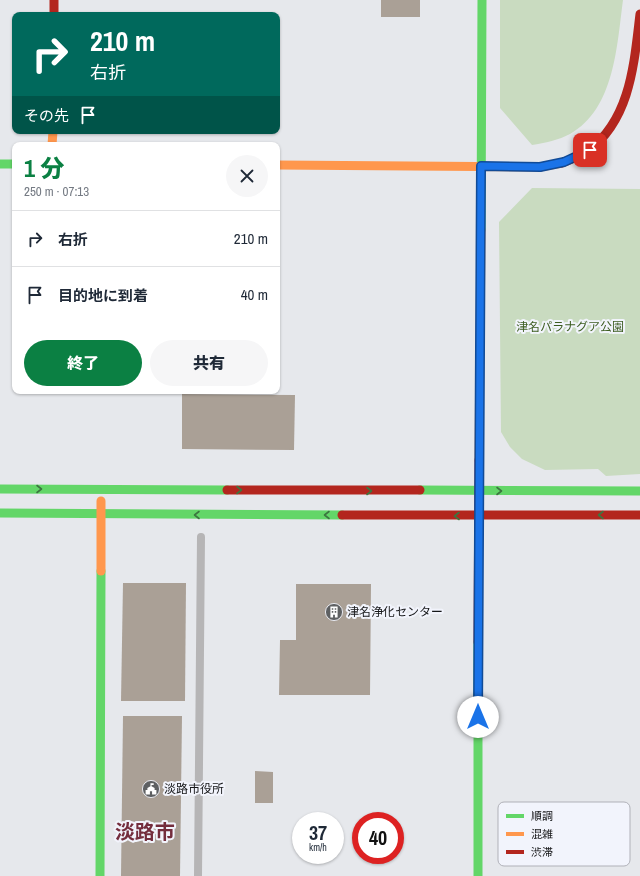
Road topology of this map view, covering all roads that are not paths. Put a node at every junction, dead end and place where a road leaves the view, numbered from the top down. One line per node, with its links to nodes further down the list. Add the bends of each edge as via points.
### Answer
1 (54, 0): 3 (street)
2 (482, 0): 8 (street)
3 (54, 12)
4 (640, 14): 8 (street, via 631,85 621,113 605,137 590,150 564,162 540,167)
5 (0, 164): 6 (street)
6 (12, 164)
7 (280, 165): 8 (street)
8 (481, 166): 11 (street)
9 (0, 489): 10 (street, one-way to 10)
10 (101, 490): 11 (street, one-way to 11); 14 (street)
11 (479, 491): 12 (street, one-way to 12); 16 (street)
12 (640, 491)
13 (0, 513): 14 (street)
14 (101, 514): 16 (street, one-way to 14); 18 (street)
15 (640, 515): 16 (street, one-way to 16)
16 (478, 516): 20 (street)
17 (201, 537): 19 (lane)
18 (100, 876)
19 (198, 876)
20 (478, 876)

